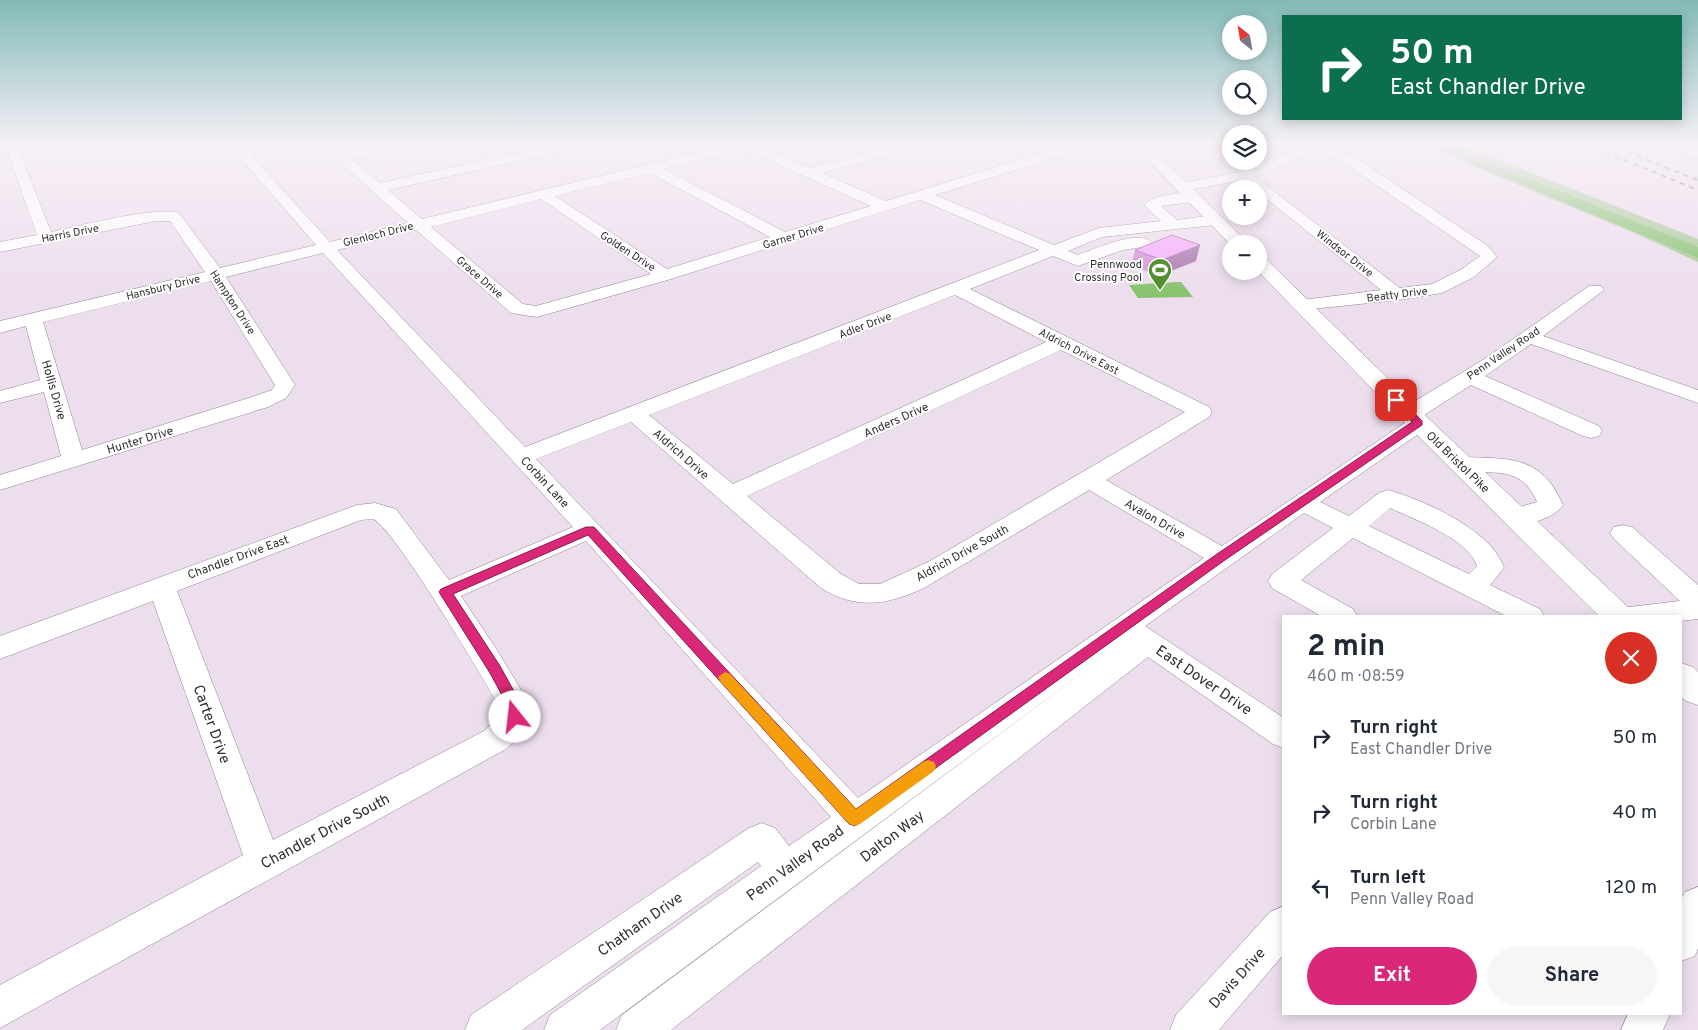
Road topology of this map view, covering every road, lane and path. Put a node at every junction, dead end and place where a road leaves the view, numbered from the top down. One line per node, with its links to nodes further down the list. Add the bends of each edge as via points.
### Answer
1 (28, 193): 19 (street)
2 (278, 193): 23 (street, Corbin Lane)
3 (383, 193): 17 (street, Grace Drive)
4 (546, 193): 11 (street, Glenloch Drive)
5 (699, 193): 20 (street)
6 (855, 193): 13 (street, Glenloch Drive)
7 (930, 193): 12 (street, Garner Drive)
8 (1188, 193): 15 (main road); 16 (street, via 1151,205)
9 (1267, 193): 30 (street, Windsor Drive)
10 (1398, 193): 30 (street, Beatty Drive, via 1489,257 1468,274 1436,289)
11 (542, 194): 17 (street, Glenloch Drive); 27 (street, Golden Drive)
12 (921, 196): 13 (street, Garner Drive); 24 (street)
13 (886, 207): 20 (street, Garner Drive)
14 (170, 215): 19 (street, Harris Drive); 26 (street, Hampton Drive, via 177,218)
15 (1215, 220): 16 (street, Adler Drive); 18 (main road)
16 (1173, 224): 24 (street, Adler Drive, via 1108,231)
17 (419, 225): 23 (street, Glenloch Drive); 27 (street, Grace Drive, via 523,311 547,311)
18 (1231, 235)
19 (46, 238): 22 (street, Harris Drive)
20 (784, 238): 27 (street, Garner Drive)
21 (1222, 239): 24 (street, via 1120,245 1078,261)
22 (0, 247)
23 (326, 247): 26 (street, Hansbury Drive); 45 (street, Corbin Lane)
24 (1054, 251): 28 (street, Adler Drive)
25 (1267, 270): 31 (main road, Old Bristol Pike)
26 (215, 274): 32 (street, Hansbury Drive); 38 (street, Hampton Drive, via 285,382)
27 (665, 275)
28 (956, 289): 35 (street, Aldrich Drive East); 42 (street, Adler Drive)
29 (1595, 290): 34 (street, Penn Valley Road)
30 (1398, 295): 31 (street, Beatty Drive)
31 (1302, 304): 43 (main road, Old Bristol Pike)
32 (34, 319): 33 (street, Hansbury Drive); 37 (street, Hollis Drive)
33 (0, 327)
34 (1528, 338): 36 (street, Penn Valley Road); 40 (street)
35 (1062, 342): 41 (street, Aldrich Drive East); 50 (street, Anders Drive)
36 (1470, 377): 43 (street, Penn Valley Road); 44 (street)
37 (52, 383): 39 (street); 46 (street, Hollis Drive)
38 (279, 394): 46 (street, Hunter Drive)
39 (0, 397)
40 (1698, 397)
41 (1201, 412): 48 (street, Aldrich Drive South)
42 (634, 413): 45 (street, Adler Drive); 50 (street, Aldrich Drive)
43 (1414, 419): 47 (main road, Old Bristol Pike); 51 (street, Penn Valley Road)
44 (1591, 431)
45 (521, 457): 54 (street, Corbin Lane)
46 (74, 460): 49 (street, Hunter Drive)
47 (1461, 464): 52 (main road, Old Bristol Pike); 52 (street, via 1521,468 1548,496 1551,506)
48 (1090, 480): 50 (street, Aldrich Drive South, via 893,591 869,595 844,590 830,581); 56 (street, Avalon Drive)
49 (0, 483)
50 (729, 495)
51 (1301, 502): 53 (street); 56 (street, Penn Valley Road)
52 (1515, 517): 64 (main road, Old Bristol Pike)
53 (1352, 527): 58 (street); 58 (street, via 1388,498 1458,532 1469,538 1492,561 1492,568); 63 (street, via 1282,581)
54 (590, 530): 59 (street); 71 (street, Corbin Lane)
55 (1623, 533): 60 (street)
56 (1221, 557): 66 (street, Penn Valley Road)
57 (161, 586): 59 (street, Chandler Drive East, via 357,513 375,511 387,515); 67 (street, Chandler Drive East); 72 (street, Carter Drive)
58 (1472, 587): 62 (street)
59 (445, 592): 72 (street, Chandler Drive South, via 516,708 512,724 495,740)
60 (1698, 601)
61 (1698, 609): 65 (street)
62 (1513, 613)
63 (1341, 615)
64 (1617, 615)
65 (1633, 615)
66 (1135, 634): 70 (street, East Dover Drive); 71 (street, Penn Valley Road); 81 (street, Dalton Way)
67 (0, 648)
68 (1682, 677): 69 (main road)
69 (1698, 692)
70 (1282, 734)
71 (855, 819): 73 (street, Penn Valley Road)
72 (264, 863): 77 (street, Chandler Drive South)
73 (785, 870): 79 (street, Chatham Drive, via 762,839); 80 (street, Penn Valley Road)
74 (1698, 905): 76 (street)
75 (1282, 927): 82 (street, Davis Drive)
76 (1682, 940)
77 (0, 1007)
78 (1649, 1015): 83 (street)
79 (486, 1030)
80 (565, 1030)
81 (638, 1030)
82 (1191, 1030)
83 (1642, 1030)

